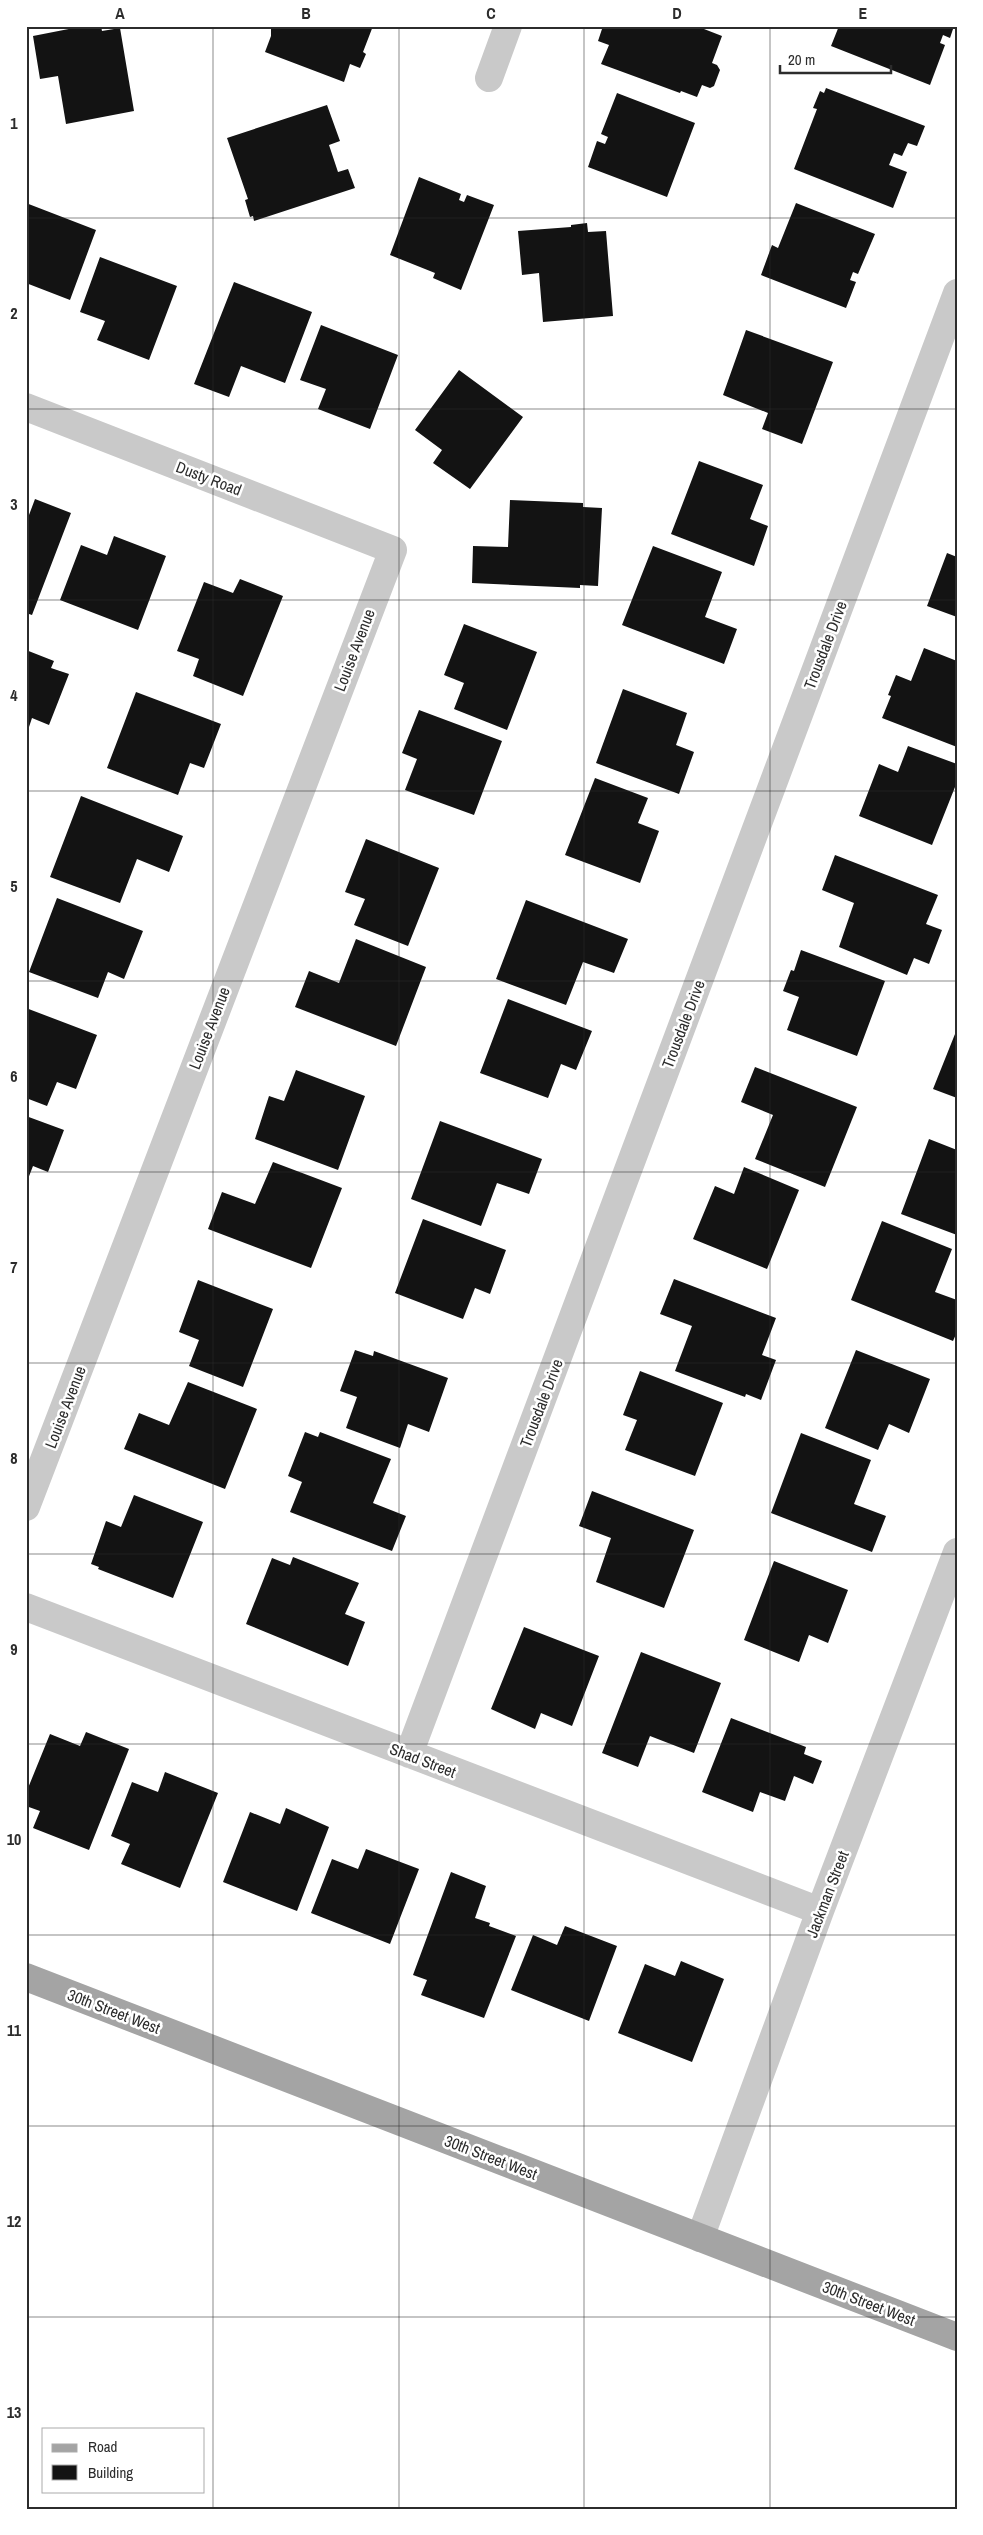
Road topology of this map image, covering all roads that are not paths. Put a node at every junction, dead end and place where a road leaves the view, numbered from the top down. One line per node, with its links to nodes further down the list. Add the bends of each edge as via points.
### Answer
1 (508, 26): 2 (street)
2 (488, 78)
3 (957, 294): 9 (street, Trousdale Drive)
4 (26, 408): 5 (street, Dusty Road)
5 (393, 550): 6 (street, Louise Avenue)
6 (26, 1507)
7 (957, 1552): 10 (street, Jackman Street)
8 (26, 1607): 9 (street, Shad Street)
9 (409, 1754): 10 (street, Shad Street)
10 (820, 1911): 12 (street, Jackman Street)
11 (26, 1977): 12 (main road, 30th Street West)
12 (700, 2238): 13 (main road, 30th Street West)
13 (957, 2337)

